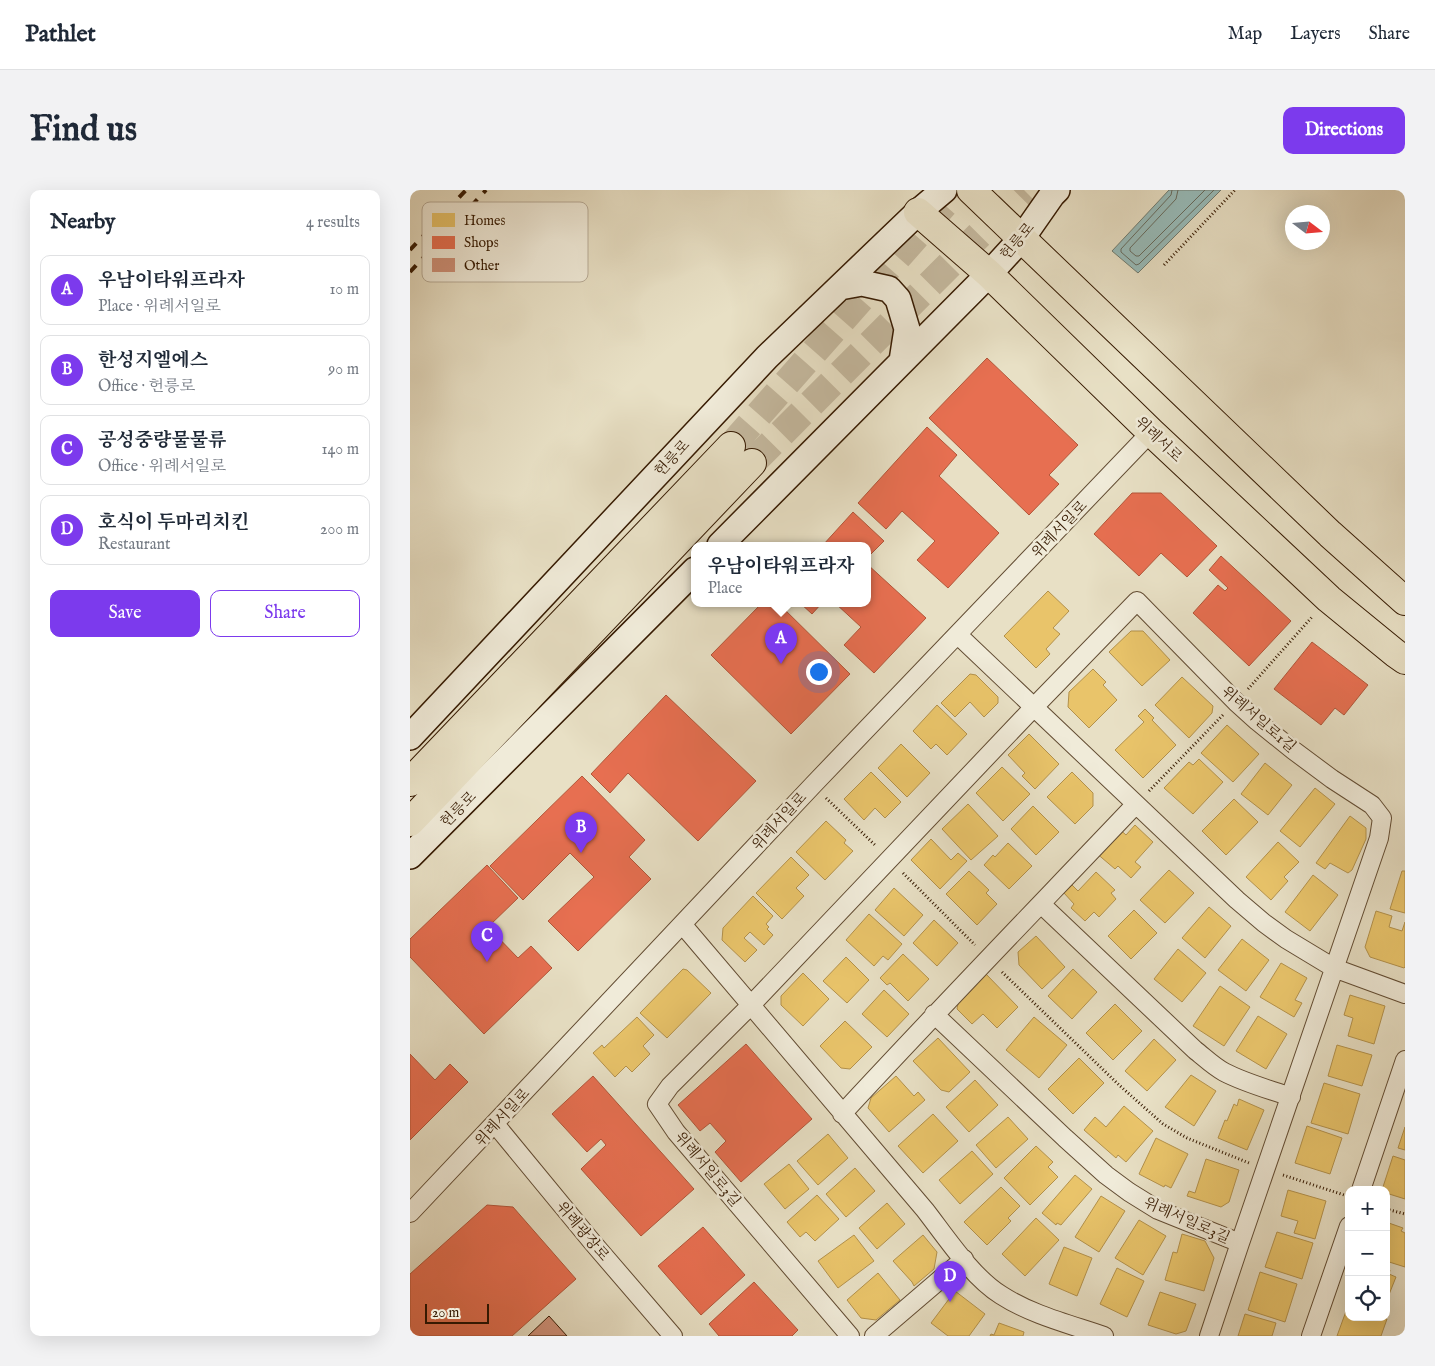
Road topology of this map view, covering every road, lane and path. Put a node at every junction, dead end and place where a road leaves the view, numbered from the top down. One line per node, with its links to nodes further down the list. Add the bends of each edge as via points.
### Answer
1 (944, 190): 5 (main road, 헌릉로)
2 (971, 190): 6 (main road)
3 (1057, 190): 6 (main road, 헌릉로)
4 (1235, 190): 7 (path)
5 (918, 212): 8 (main road, 위례서로); 9 (main road, 헌릉로)
6 (1022, 238): 8 (main road, 헌릉로); 17 (main road, via 1330,534)
7 (1164, 265)
8 (989, 274): 10 (main road, 헌릉로); 11 (main road, 위례서로)
9 (840, 287): 10 (main road, via 862,283 889,289 898,298 907,329); 22 (main road, 헌릉로, via 767,357)
10 (902, 362): 14 (main road, 헌릉로)
11 (1151, 432): 16 (main road, 위례서로); 18 (street, 위례서일로)
12 (732, 446): 23 (main road)
13 (752, 464): 26 (main road)
14 (723, 542)
15 (691, 574): 27 (main road, 헌릉로)
16 (1329, 600): 19 (main road, 위례서로); 20 (path)
17 (1405, 601)
18 (958, 635): 21 (street); 24 (street, 위례서일로)
19 (1405, 660)
20 (1236, 702): 21 (street, 위례서일로1길, via 1137,601); 25 (path); 32 (street, 위례서일로1길, via 1293,750 1372,805 1382,818 1379,838)
21 (1034, 707): 25 (street); 28 (street, 위례서일로1길)
22 (410, 737)
23 (410, 782)
24 (813, 786): 28 (path); 30 (street, 위례서일로)
25 (1136, 804): 29 (street); 32 (street, via 1264,923)
26 (410, 822)
27 (410, 856)
28 (890, 859): 31 (path); 34 (street, 위례서일로3길)
29 (1041, 904): 31 (street); 37 (street, via 1195,1050 1222,1071)
30 (682, 924): 34 (street); 39 (street, 위례서일로)
31 (989, 959): 35 (street); 40 (path, via 1163,1124 1188,1138)
32 (1334, 968): 33 (street); 37 (street, 위례서일로1길)
33 (1405, 994)
34 (751, 1005): 38 (street); 50 (street, 위례서일로3길, via 670,1086 657,1104 676,1132)
35 (934, 1014): 38 (street); 47 (street, 위례서일로3길, via 1106,1175 1158,1210)
36 (1405, 1060): 41 (street)
37 (1291, 1096): 40 (street, 위례서일로1길)
38 (842, 1114): 48 (street)
39 (495, 1124): 44 (street, 위례서일로); 49 (street, 위례광장로)
40 (1265, 1169): 42 (path); 47 (street, 위례서일로3길)
41 (1362, 1186)
42 (1345, 1196)
43 (1390, 1209): 45 (path)
44 (410, 1214)
45 (1405, 1214)
46 (1347, 1231): 54 (street)
47 (1240, 1243): 53 (street, 위례서일로3길)
48 (964, 1259): 51 (street); 52 (street, via 999,1294 1014,1303)
49 (673, 1336)
50 (850, 1336)
51 (874, 1336)
52 (1104, 1336)
53 (1209, 1336)
54 (1311, 1336)

